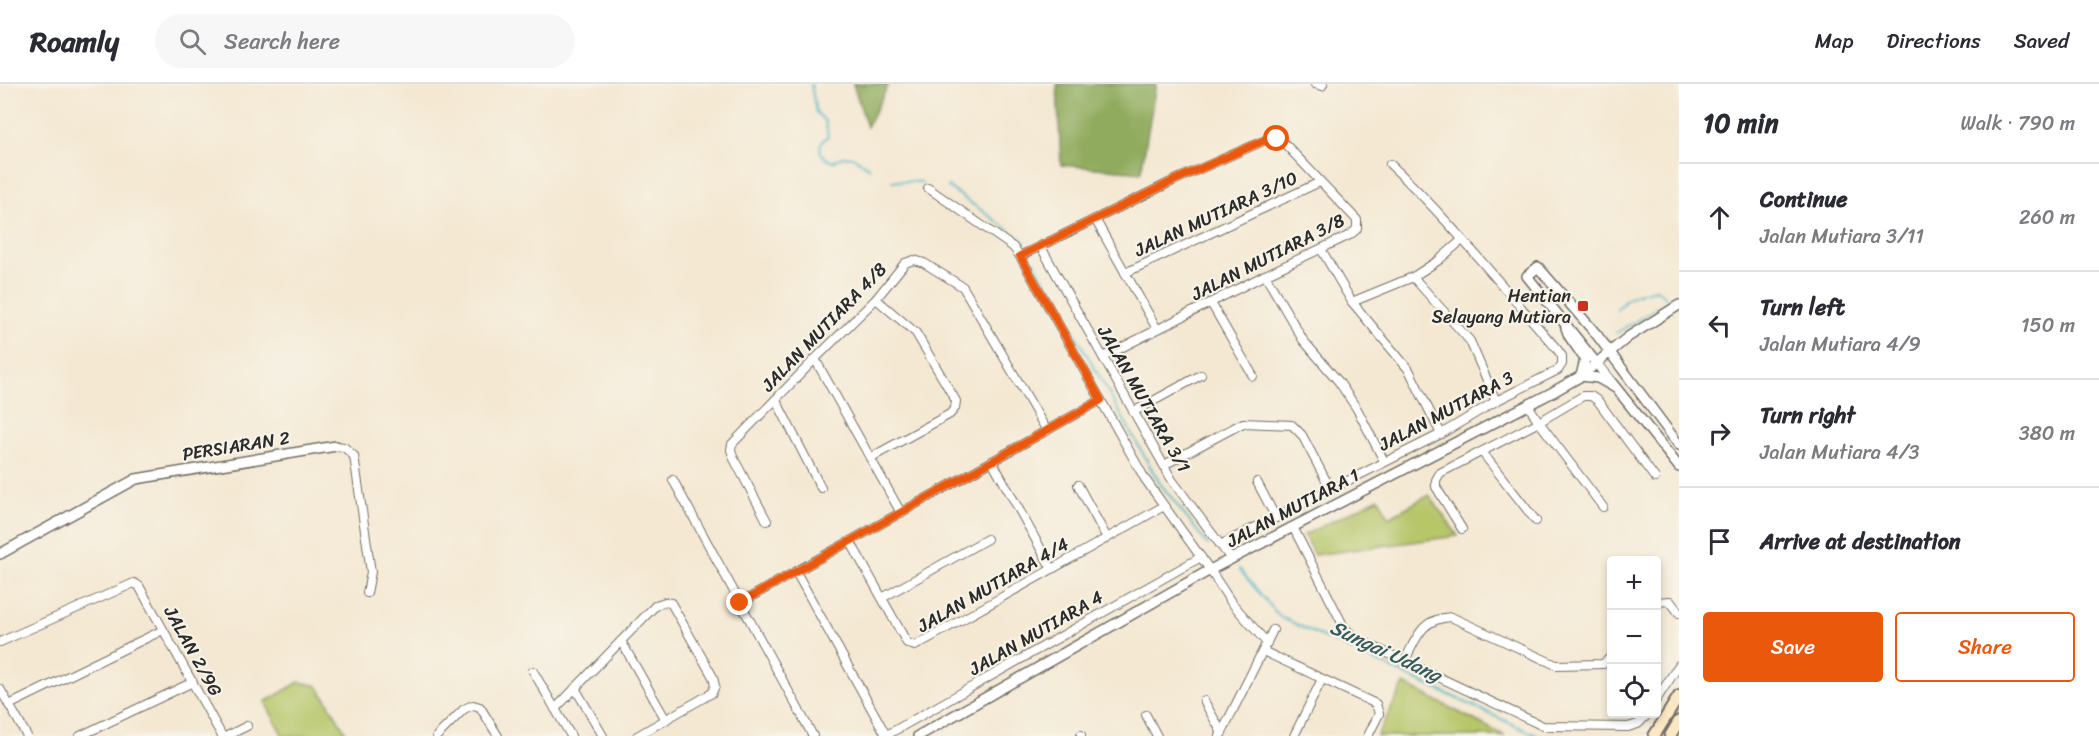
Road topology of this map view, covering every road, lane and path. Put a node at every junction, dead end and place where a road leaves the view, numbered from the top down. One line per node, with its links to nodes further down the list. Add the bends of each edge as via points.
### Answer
1 (1390, 164): 5 (street)
2 (1320, 182): 4 (street, JALAN MUTIARA 3/8, via 1282,140 1270,138); 7 (street, JALAN MUTIARA 3/8, via 1358,225 1350,236); 9 (street, JALAN MUTIARA 3/10)
3 (928, 188): 8 (street, via 1013,246)
4 (1095, 219): 6 (street); 9 (street)
5 (1462, 240): 11 (street); 31 (street, JALAN MUTIARA 3, via 1562,356 1558,370)
6 (1041, 247): 8 (street); 21 (street, JALAN MUTIARA 3/1)
7 (1321, 249): 10 (street, JALAN MUTIARA 3/8); 13 (street)
8 (1020, 256): 30 (street)
9 (1125, 273): 17 (street)
10 (1265, 275): 14 (street, JALAN MUTIARA 3/8); 42 (street, via 1303,340 1357,409)
11 (1413, 277): 13 (street); 31 (street, via 1470,341)
12 (876, 299): 22 (street, JALAN MUTIARA 4/8); 35 (street, JALAN MUTIARA 4/8, via 905,263 914,260 963,287); 40 (street, via 916,333 956,401 950,414)
13 (1352, 302): 36 (street, via 1409,370)
14 (1211, 303): 17 (street, JALAN MUTIARA 3/8); 26 (street)
15 (1679, 305): 19 (street, JALAN MUTIARA 1)
16 (1566, 322): 18 (street, via 1527,276 1538,267); 23 (street); 27 (street, via 1566,331 1585,359)
17 (1157, 329): 21 (street, JALAN MUTIARA 3/8)
18 (1597, 335): 19 (street, via 1616,340); 20 (street)
19 (1628, 337): 20 (street, JALAN MUTIARA 1); 24 (street, via 1621,354)
20 (1610, 352): 23 (street, JALAN MUTIARA 1); 24 (street)
21 (1103, 357): 33 (street, JALAN MUTIARA 3/1)
22 (815, 358): 29 (street, JALAN MUTIARA 4/8); 40 (street)
23 (1598, 362): 27 (street, JALAN MUTIARA 1); 28 (street)
24 (1625, 371): 37 (street)
25 (1201, 375): 33 (street)
26 (1253, 376)
27 (1581, 376): 28 (street, via 1598,378); 32 (street, JALAN MUTIARA 1)
28 (1619, 389): 44 (street)
29 (776, 400): 49 (street); 55 (street, JALAN MUTIARA 4/8, via 732,444 731,450)
30 (1101, 400): 35 (street); 51 (street)
31 (1496, 401): 36 (street, JALAN MUTIARA 3)
32 (1528, 405): 34 (street); 57 (street, JALAN MUTIARA 1)
33 (1133, 411): 43 (street, JALAN MUTIARA 3/1)
34 (1539, 422): 39 (street); 45 (street, via 1583,396 1591,396); 52 (street)
35 (1047, 430): 41 (street)
36 (1441, 434): 42 (street, JALAN MUTIARA 3)
37 (1679, 445)
38 (336, 446): 63 (street, PERSIARAN 2, via 136,479); 69 (street, PERSIARAN 2, via 344,447 354,456 371,572)
39 (1482, 452): 56 (street); 58 (street, via 1440,473 1436,480 1436,487)
40 (870, 458): 53 (street)
41 (992, 461): 53 (street); 66 (street)
42 (1384, 461): 50 (street, JALAN MUTIARA 3)
43 (1164, 465): 50 (street, via 1243,423 1292,425 1302,435); 62 (street, JALAN MUTIARA 3/1)
44 (1679, 467)
45 (1655, 478)
46 (673, 480): 72 (street)
47 (1257, 482): 54 (street)
48 (1078, 486): 59 (street)
49 (821, 488)
50 (1331, 490): 54 (street, JALAN MUTIARA 3)
51 (1164, 506): 59 (street, JALAN MUTIARA 4/4); 64 (street)
52 (1603, 507)
53 (901, 513): 61 (street)
54 (1276, 518): 62 (street, JALAN MUTIARA 3)
55 (767, 521)
56 (1536, 521)
57 (1293, 527): 65 (street, JALAN MUTIARA 1); 80 (street, via 1344,627 1354,638)
58 (1462, 529)
59 (1107, 538): 66 (street, JALAN MUTIARA 4/4)
60 (987, 539): 70 (street)
61 (850, 541): 68 (street); 70 (street, JALAN MUTIARA 4/4)
62 (1221, 545): 65 (street, JALAN MUTIARA 3/1)
63 (0, 554)
64 (1201, 557): 67 (street); 108 (street, JALAN MUTIARA 4)
65 (1231, 559): 67 (street, JALAN MUTIARA 1)
66 (1052, 569): 70 (street, JALAN MUTIARA 4/4, via 915,646 907,643)
67 (1210, 570): 78 (street); 109 (street, JALAN MUTIARA 1)
68 (796, 572): 72 (street); 108 (street)
69 (367, 593)
70 (882, 598)
71 (1661, 602): 73 (street, via 1670,601)
72 (740, 603): 107 (street)
73 (1679, 613)
74 (164, 630): 77 (street, JALAN 2/9G, via 134,583); 84 (street, JALAN 2/9G); 90 (street)
75 (1273, 630): 78 (street)
76 (621, 641): 85 (street); 94 (street); 94 (street, via 656,605 673,604 715,686 712,693)
77 (0, 642)
78 (1265, 647): 83 (street); 97 (street)
79 (1607, 660): 80 (street, via 1603,664 1556,665 1451,616 1428,622)
80 (1404, 663): 93 (street, via 1543,726 1628,727)
81 (1679, 665): 87 (street)
82 (533, 671): 91 (street)
83 (1322, 679): 111 (street); 112 (street, via 1376,704 1379,714)
84 (193, 682): 99 (street); 100 (street, JALAN 2/9G)
85 (575, 688): 91 (street); 105 (street)
86 (0, 689): 90 (street)
87 (1661, 692)
88 (1679, 696): 113 (main road)
89 (1204, 701): 97 (street)
90 (9, 705): 98 (street)
91 (555, 709): 104 (street)
92 (1146, 716): 110 (street)
93 (1644, 718)
94 (666, 720): 106 (street)
95 (1679, 721): 114 (main road)
96 (247, 726): 101 (street)
97 (1221, 735)
98 (27, 736)
99 (80, 736)
100 (222, 736)
101 (227, 736)
102 (437, 736): 103 (street, via 473,705 480,707)
103 (498, 736)
104 (571, 736)
105 (603, 736)
106 (637, 736)
107 (813, 736)
108 (886, 736)
109 (918, 736)
110 (1157, 736)
111 (1294, 736)
112 (1368, 736)
113 (1654, 736)
114 (1670, 736)

